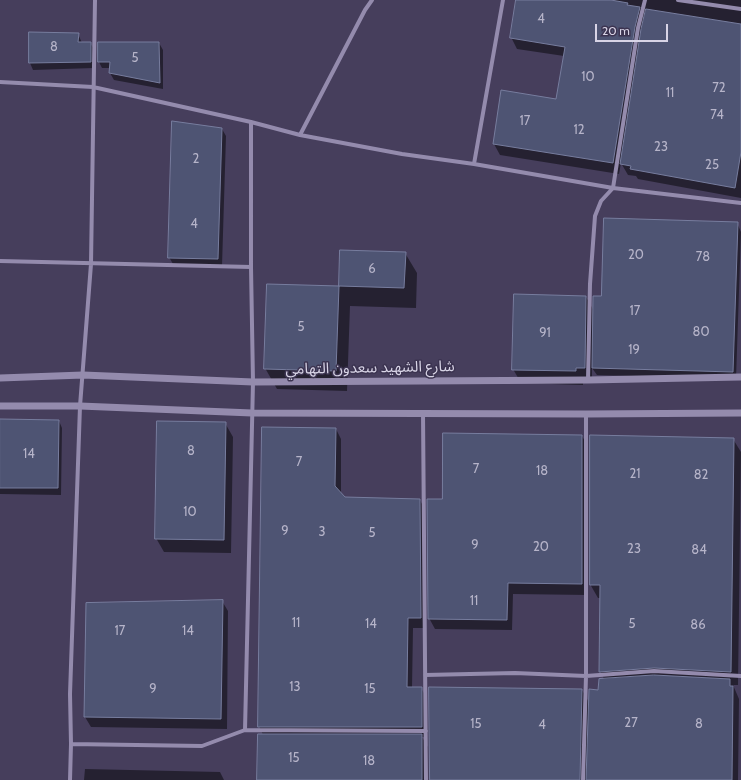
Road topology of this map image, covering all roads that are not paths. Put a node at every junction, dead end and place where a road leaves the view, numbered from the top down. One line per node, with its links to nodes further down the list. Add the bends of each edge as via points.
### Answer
1 (95, 0): 8 (street)
2 (372, 0): 10 (street)
3 (503, 0): 11 (street)
4 (645, 0): 12 (street)
5 (678, 0): 6 (street)
6 (741, 9)
7 (0, 82): 8 (street)
8 (93, 87): 9 (street); 15 (street)
9 (251, 122): 10 (street); 16 (street)
10 (300, 134): 11 (street, via 402,154)
11 (474, 164): 12 (street)
12 (613, 188): 13 (street); 20 (street, via 601,201 595,216 590,284)
13 (741, 203)
14 (0, 262): 15 (street)
15 (91, 264): 16 (street); 17 (street)
16 (251, 267): 21 (street)
17 (83, 375): 19 (street, شارع الشهيد سعدون التهامي); 21 (street, شارع الشهيد سعدون التهامي); 23 (street)
18 (741, 377): 20 (street, شارع الشهيد سعدون التهامي)
19 (0, 378)
20 (588, 380): 21 (street, شارع الشهيد سعدون التهامي)
21 (253, 382): 24 (street)
22 (0, 406): 23 (street)
23 (80, 406): 24 (street); 33 (street, via 70,694)
24 (252, 413): 25 (street); 31 (street)
25 (423, 413): 27 (street); 28 (street)
26 (741, 413): 27 (street)
27 (586, 414): 29 (street)
28 (425, 675): 29 (street, via 515,673); 32 (street)
29 (586, 676): 30 (street, via 654,672); 36 (street)
30 (741, 676)
31 (244, 730): 32 (street); 33 (street, via 202,746)
32 (426, 731): 35 (street)
33 (72, 744): 34 (street)
34 (70, 780)
35 (426, 780)
36 (583, 780)

